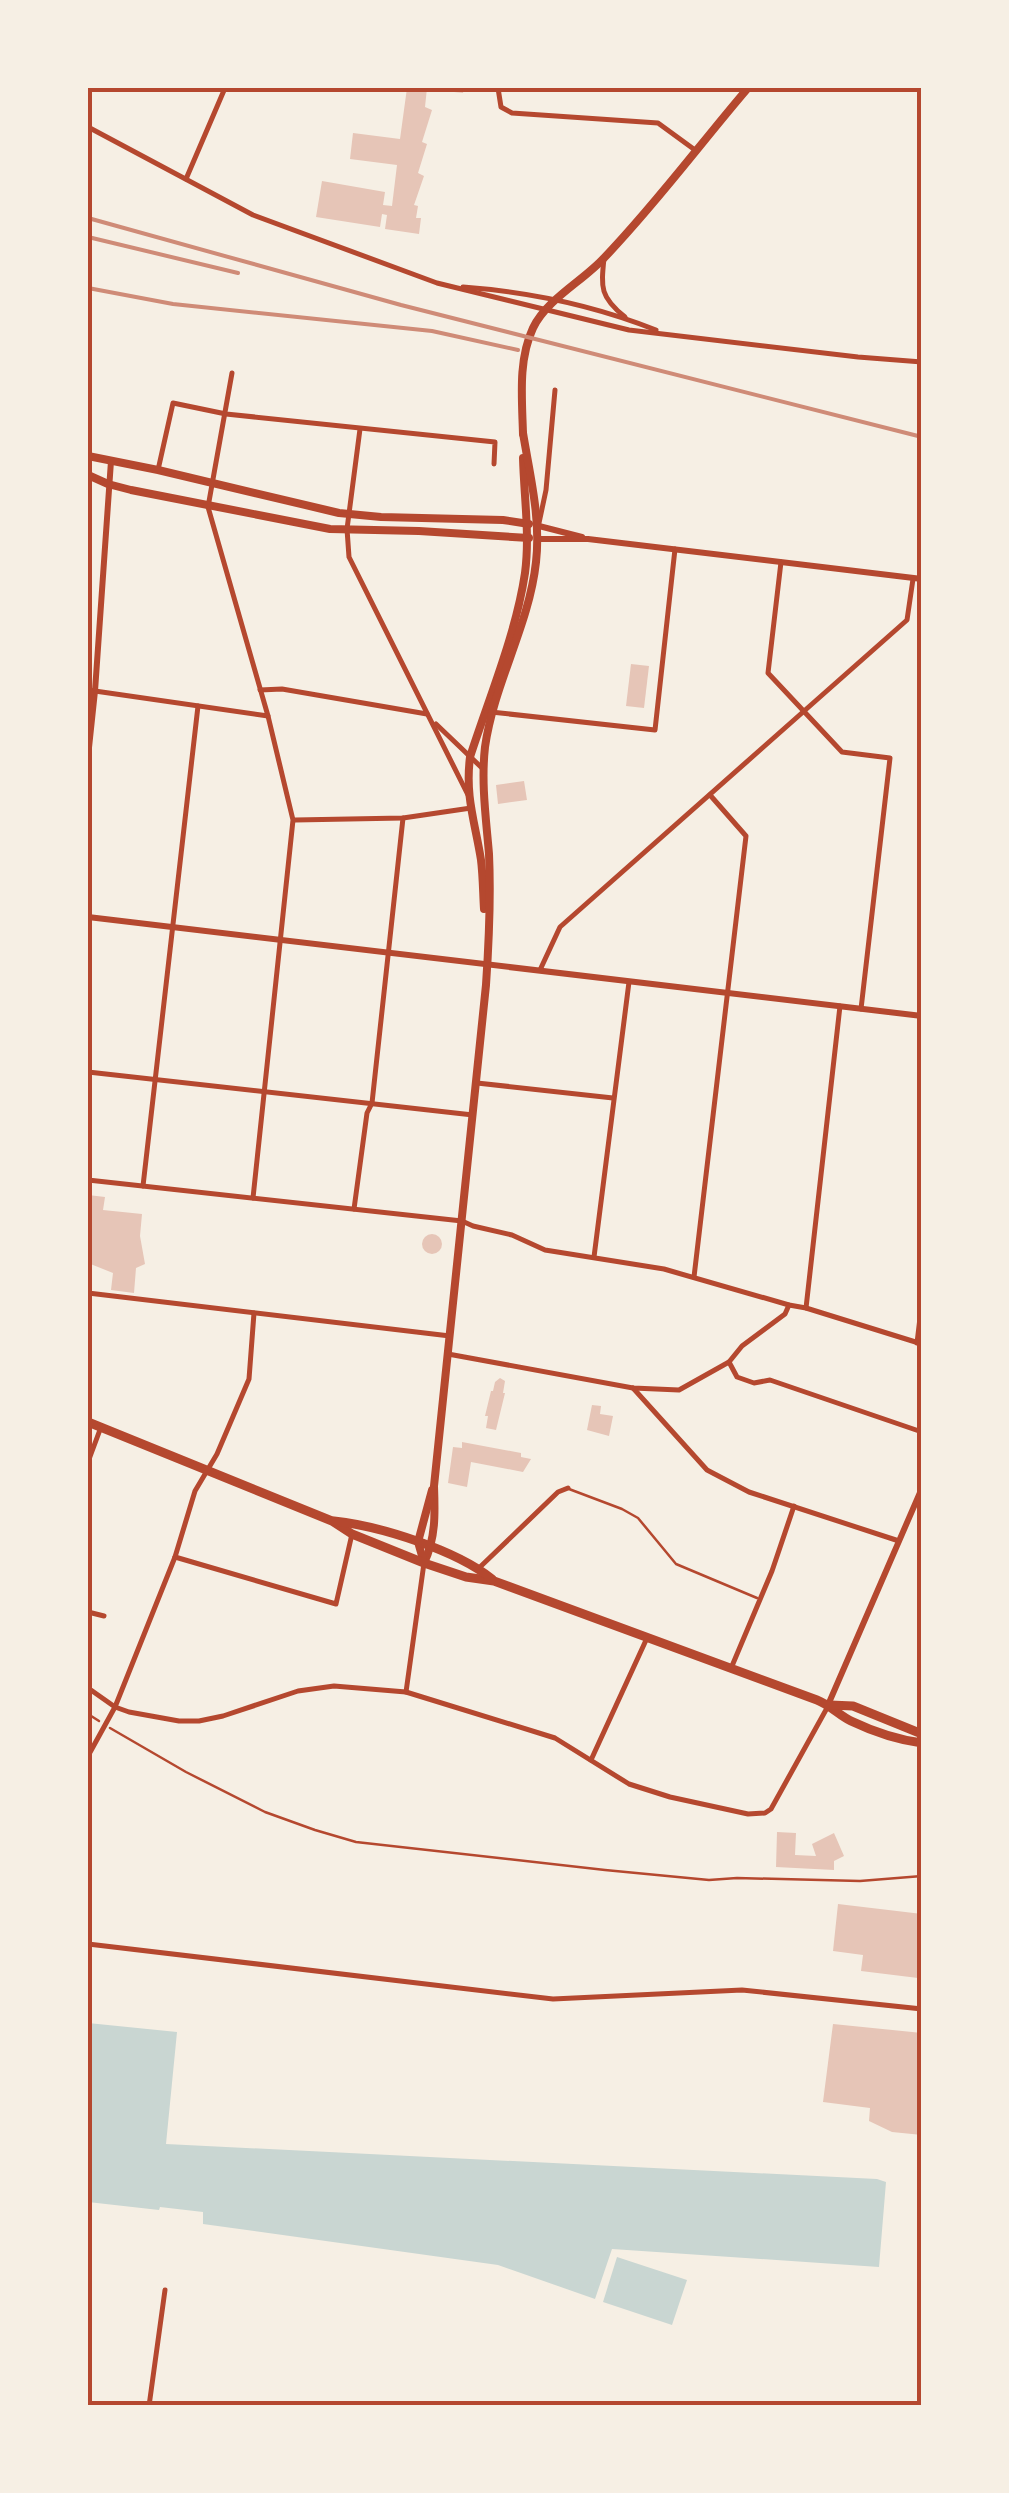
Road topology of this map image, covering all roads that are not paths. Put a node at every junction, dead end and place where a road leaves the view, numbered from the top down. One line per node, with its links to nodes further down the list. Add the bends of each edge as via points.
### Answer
1 (225, 88): 6 (street)
2 (498, 88): 5 (street, via 501,106 512,113 658,123)
3 (748, 88): 5 (main road)
4 (88, 128): 6 (street)
5 (695, 150): 7 (main road)
6 (186, 179): 8 (street, via 253,215)
7 (604, 258): 9 (main road); 11 (street, via 602,291)
8 (451, 286): 9 (street); 10 (street)
9 (558, 298): 10 (main road); 11 (street)
10 (546, 311): 12 (street); 18 (main road, via 527,348)
11 (627, 318): 12 (street)
12 (664, 333): 13 (street)
13 (922, 362)
14 (232, 373): 16 (street)
15 (555, 390): 29 (street)
16 (226, 414): 17 (street); 22 (street, via 173,403); 25 (street)
17 (360, 430): 21 (street, via 495,442); 27 (street)
18 (523, 433): 28 (main road); 29 (main road)
19 (88, 456): 20 (main road)
20 (111, 461): 22 (main road); 24 (street)
21 (494, 464)
22 (158, 470): 25 (main road)
23 (88, 475): 24 (main road)
24 (108, 484): 26 (main road); 37 (street)
25 (214, 484): 26 (street); 27 (main road)
26 (208, 507): 30 (main road); 38 (street)
27 (349, 514): 28 (main road); 30 (street)
28 (527, 524): 29 (main road); 31 (main road)
29 (539, 526): 32 (main road); 33 (street)
30 (347, 529): 31 (main road); 43 (street, via 350,557)
31 (527, 538): 32 (main road); 41 (main road, via 519,606)
32 (538, 538): 33 (street); 41 (main road, via 528,604)
33 (588, 539): 34 (street)
34 (675, 550): 35 (street); 41 (street, via 655,730)
35 (781, 562): 36 (street); 40 (street, via 768,673)
36 (917, 579): 40 (street, via 907,620)
37 (91, 690): 39 (street); 44 (street)
38 (260, 690): 42 (street); 43 (street)
39 (198, 706): 42 (street); 53 (street)
40 (804, 711): 48 (street); 61 (street, via 842,752 890,758)
41 (489, 712): 45 (main road); 46 (main road)
42 (268, 716): 51 (street)
43 (429, 716): 45 (street); 47 (street)
44 (88, 757)
45 (470, 757): 46 (street); 47 (main road)
46 (483, 769): 56 (main road)
47 (468, 795): 49 (main road)
48 (710, 795): 57 (street, via 560,928); 59 (street, via 746,836)
49 (471, 808): 50 (street); 56 (main road, via 482,864)
50 (404, 818): 51 (street); 55 (street)
51 (293, 820): 54 (street)
52 (88, 917): 53 (street)
53 (173, 926): 54 (street); 64 (street)
54 (280, 939): 55 (street); 66 (street)
55 (389, 952): 56 (street); 68 (street)
56 (487, 963): 57 (street); 65 (main road)
57 (540, 970): 58 (street)
58 (630, 980): 59 (street); 67 (street)
59 (729, 992): 60 (street); 76 (street)
60 (840, 1006): 61 (street); 80 (street)
61 (861, 1008): 62 (street)
62 (922, 1016)
63 (88, 1072): 64 (street)
64 (156, 1079): 66 (street); 71 (street)
65 (477, 1083): 67 (street); 69 (main road)
66 (264, 1092): 68 (street); 72 (street)
67 (614, 1098): 75 (street)
68 (372, 1103): 69 (street); 73 (street)
69 (474, 1115): 74 (main road)
70 (88, 1180): 71 (street)
71 (143, 1186): 72 (street)
72 (253, 1198): 73 (street)
73 (354, 1210): 74 (street)
74 (462, 1221): 75 (street, via 544,1250); 82 (main road)
75 (594, 1257): 76 (street)
76 (694, 1276): 79 (street)
77 (88, 1293): 81 (street)
78 (922, 1301): 83 (street)
79 (789, 1305): 80 (street); 85 (street)
80 (806, 1308): 83 (street)
81 (254, 1313): 82 (street); 91 (street, via 249,1379)
82 (450, 1336): 84 (main road)
83 (919, 1343)
84 (448, 1354): 86 (street); 92 (main road)
85 (729, 1362): 86 (street, via 680,1390); 89 (street, via 738,1378 770,1380)
86 (633, 1388): 96 (street, via 707,1470)
87 (88, 1422): 88 (main road)
88 (100, 1427): 90 (street); 91 (main road)
89 (922, 1432)
90 (88, 1462)
91 (208, 1471): 97 (main road); 102 (street)
92 (434, 1486): 100 (main road); 101 (main road)
93 (568, 1488): 104 (street); 106 (lane, via 638,1518 676,1564)
94 (922, 1488): 95 (street)
95 (919, 1499): 99 (street)
96 (794, 1506): 99 (street); 106 (street)
97 (332, 1521): 98 (main road); 100 (main road)
98 (352, 1534): 102 (street, via 336,1604); 103 (main road)
99 (898, 1541): 113 (street)
100 (418, 1542): 101 (main road); 103 (main road)
101 (432, 1548): 103 (main road); 104 (main road)
102 (175, 1557): 114 (street)
103 (424, 1563): 105 (main road); 112 (street)
104 (479, 1568): 105 (main road)
105 (494, 1581): 109 (main road)
106 (761, 1600): 110 (street)
107 (88, 1612): 108 (street)
108 (104, 1616)
109 (647, 1638): 110 (main road); 118 (street)
110 (730, 1670): 113 (main road)
111 (88, 1688): 114 (street)
112 (406, 1692): 114 (street, via 334,1686 189,1721); 118 (street, via 540,1732)
113 (828, 1705): 115 (main road, via 860,1709); 116 (main road, via 850,1720); 118 (street, via 764,1814 670,1797 629,1784)
114 (114, 1707): 117 (street)
115 (922, 1734)
116 (922, 1743)
117 (88, 1756)
118 (591, 1760)
119 (88, 1944): 120 (street, via 553,1999 742,1990)
120 (922, 2009)
121 (164, 2290): 122 (street)
122 (150, 2406)

